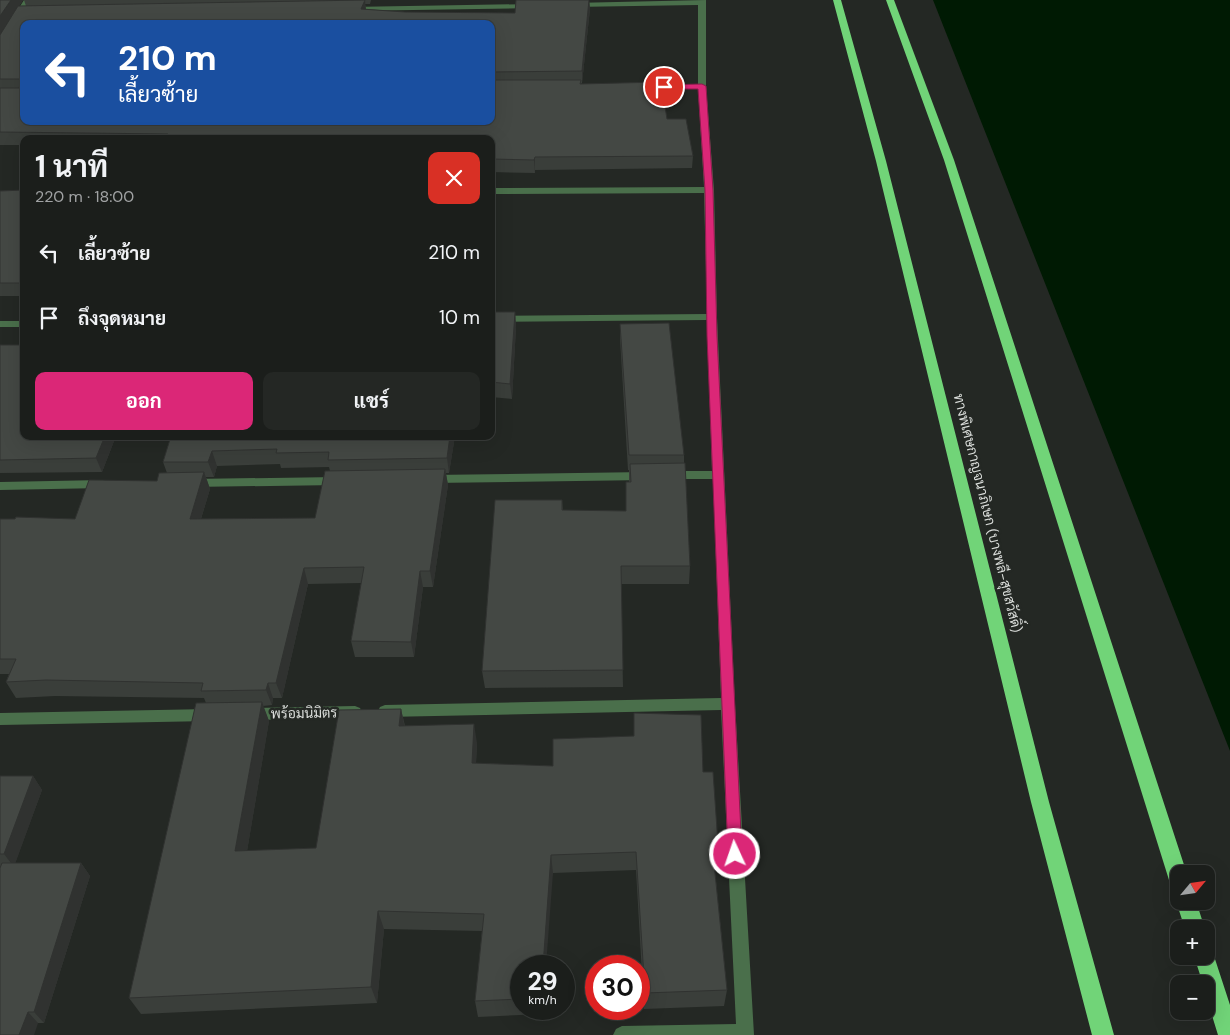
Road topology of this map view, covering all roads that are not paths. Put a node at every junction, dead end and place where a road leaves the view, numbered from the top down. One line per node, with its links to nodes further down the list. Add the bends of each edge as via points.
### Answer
1 (28, 0): 8 (street)
2 (837, 0): 33 (highway, ทางพิเศษกาญจนาภิเษก (บางพลี-สุขสวัสดิ์), via 881,161 1040,802)
3 (890, 0): 29 (highway, via 949,160)
4 (702, 1): 6 (street); 11 (street)
5 (544, 5): 7 (street)
6 (564, 5)
7 (346, 9)
8 (19, 14): 9 (street); 10 (street)
9 (29, 14)
10 (0, 44)
11 (702, 86): 12 (street); 13 (street)
12 (635, 87)
13 (709, 190): 14 (street); 15 (street)
14 (495, 192)
15 (712, 316): 16 (street); 19 (street)
16 (495, 319)
17 (0, 324): 18 (street)
18 (20, 324)
19 (718, 475): 20 (street); 25 (street)
20 (419, 479)
21 (349, 480): 22 (street)
22 (180, 483)
23 (120, 484): 24 (street)
24 (0, 486)
25 (728, 704): 27 (street, พร้อมนิมิตร); 31 (street)
26 (219, 714): 28 (street)
27 (239, 714)
28 (0, 719)
29 (1174, 865)
30 (1207, 965): 34 (highway)
31 (744, 1034): 32 (street)
32 (622, 1035)
33 (1103, 1035)
34 (1230, 1035)

